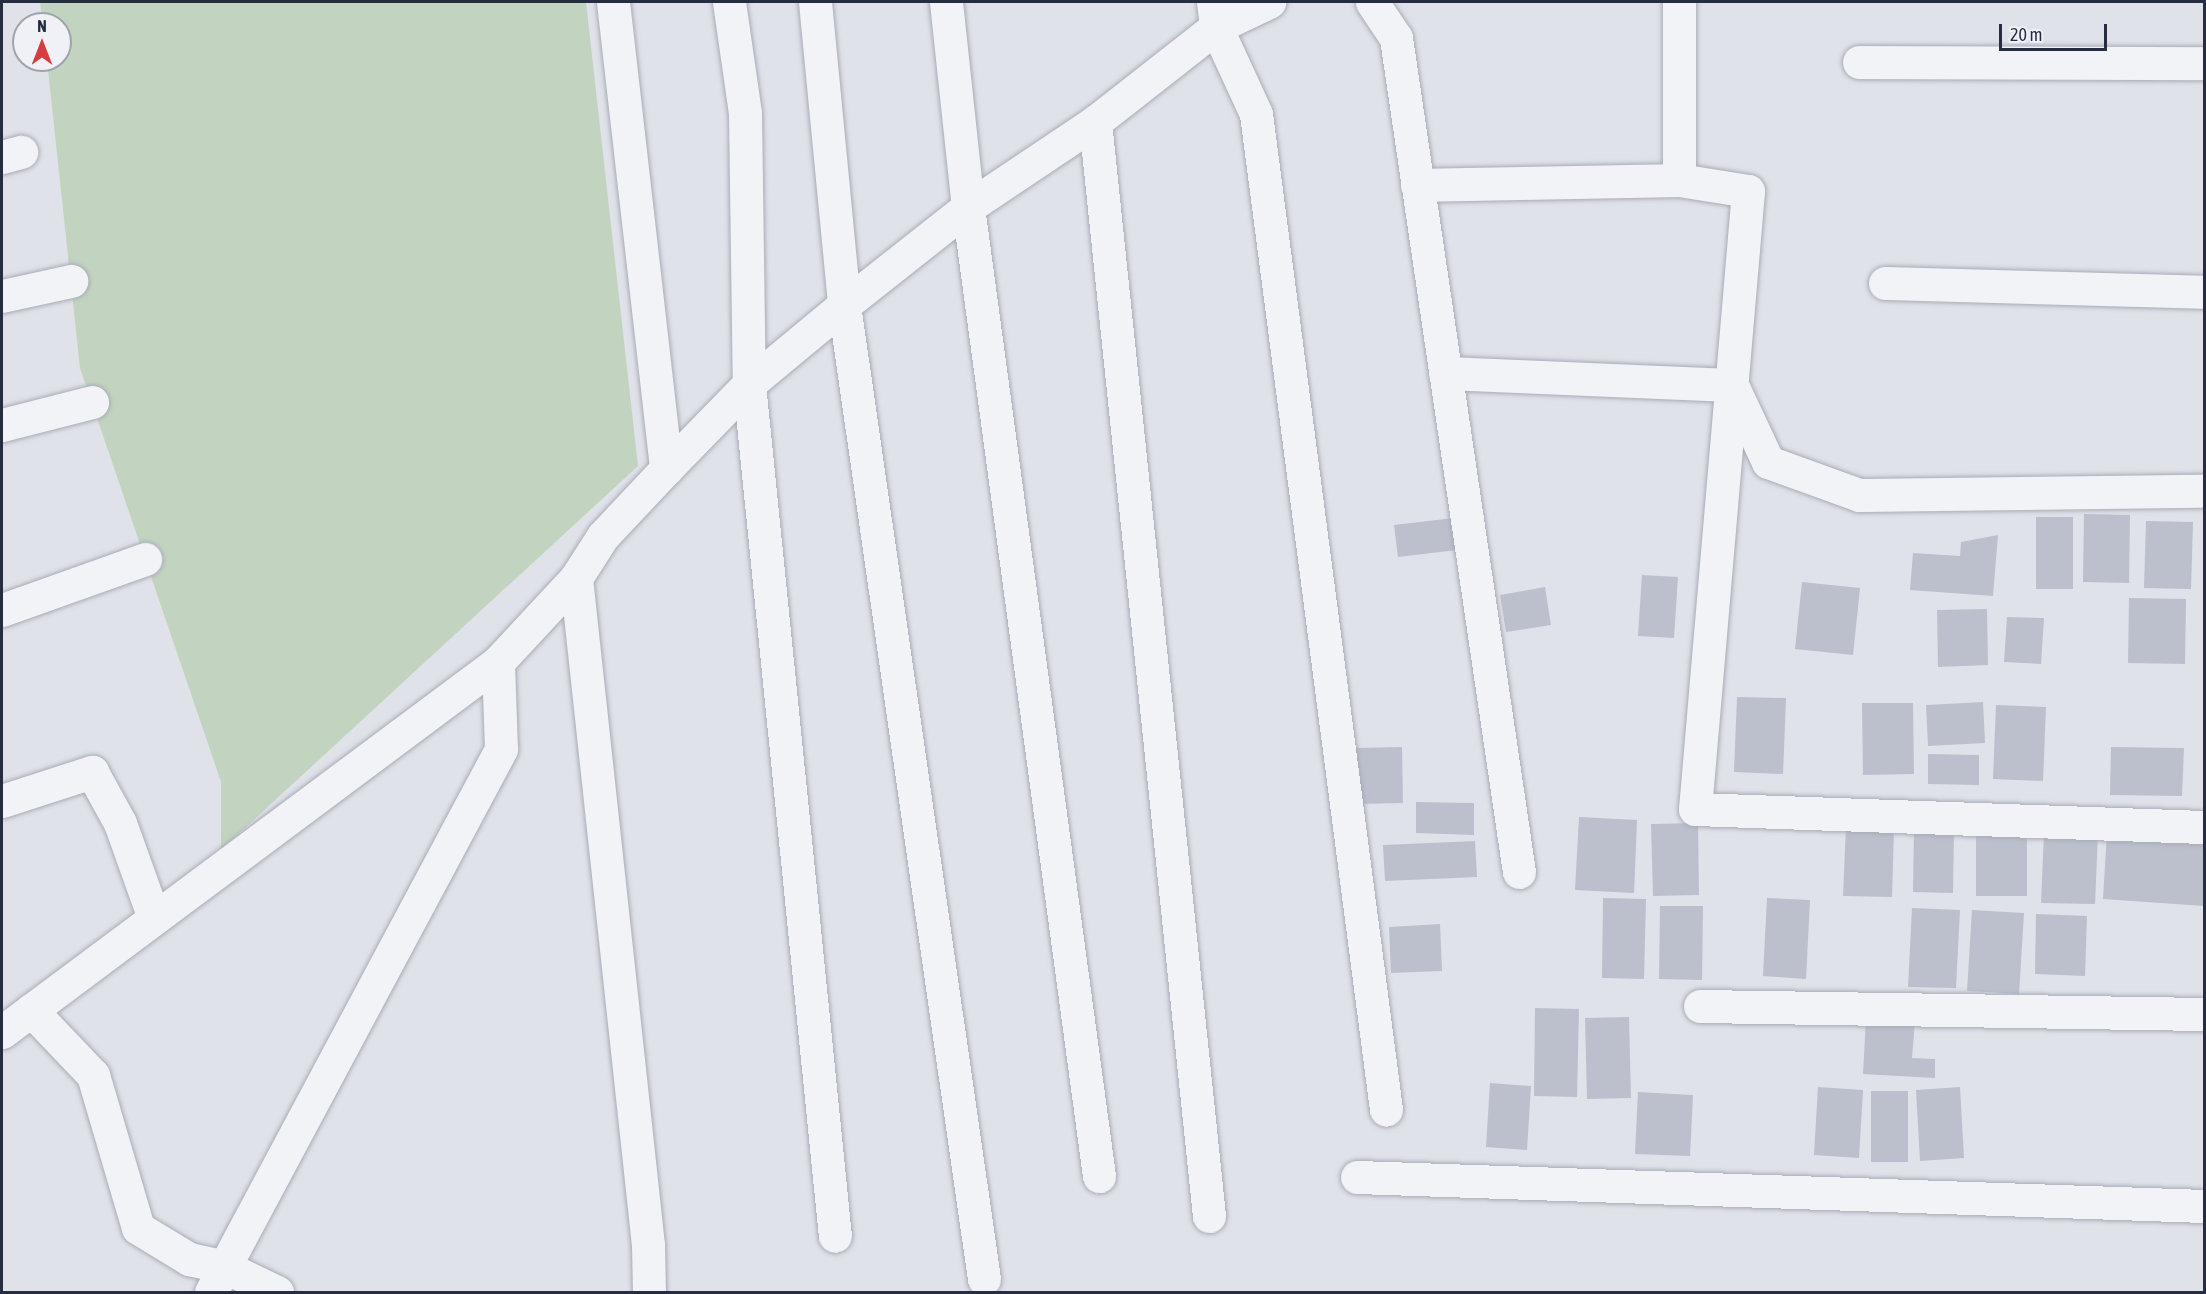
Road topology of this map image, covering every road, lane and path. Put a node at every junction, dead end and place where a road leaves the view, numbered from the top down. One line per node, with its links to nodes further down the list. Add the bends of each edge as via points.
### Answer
1 (613, 2): 25 (street)
2 (729, 2): 21 (street, via 745,113)
3 (815, 2): 19 (street)
4 (946, 2): 14 (street)
5 (1269, 2): 8 (street)
6 (1372, 2): 13 (street, via 1396,38)
7 (1679, 2): 12 (street)
8 (1215, 14): 11 (street); 39 (street, via 1256,114)
9 (1859, 62): 10 (street)
10 (2205, 63)
11 (1095, 122): 14 (street); 43 (street)
12 (1679, 180): 13 (street); 22 (street, via 1748,191)
13 (1417, 185): 20 (street)
14 (968, 207): 19 (street); 40 (street)
15 (71, 281): 18 (street)
16 (1885, 283): 17 (street)
17 (2205, 292)
18 (2, 296)
19 (844, 305): 21 (street); 46 (street)
20 (1445, 373): 22 (street); 33 (street)
21 (749, 384): 25 (street); 44 (street)
22 (1732, 385): 26 (street, via 1768,462 1859,495); 32 (street, via 1695,809)
23 (92, 402): 24 (street)
24 (2, 425)
25 (666, 469): 28 (street, via 603,536)
26 (2205, 491)
27 (145, 559): 29 (street)
28 (576, 578): 30 (street); 48 (street, via 648,1245)
29 (2, 610)
30 (498, 662): 34 (street); 45 (street, via 501,749)
31 (2, 801): 34 (street, via 92,772 120,823)
32 (2205, 827)
33 (1519, 872)
34 (154, 918): 36 (street)
35 (1700, 1006): 37 (street)
36 (31, 1010): 38 (street); 45 (street, via 93,1075 138,1228)
37 (2205, 1014)
38 (2, 1032)
39 (1386, 1110)
40 (1099, 1176)
41 (1357, 1177): 42 (street)
42 (2205, 1206)
43 (1209, 1216)
44 (835, 1236)
45 (217, 1279): 47 (street)
46 (984, 1280)
47 (277, 1293)
48 (649, 1293)

